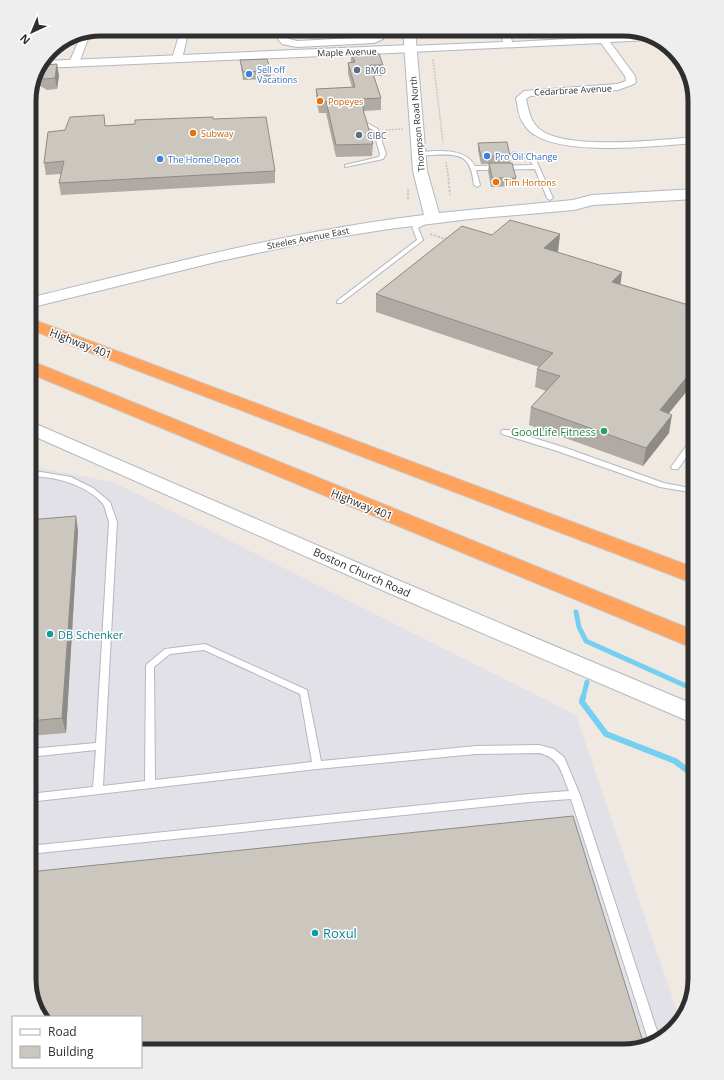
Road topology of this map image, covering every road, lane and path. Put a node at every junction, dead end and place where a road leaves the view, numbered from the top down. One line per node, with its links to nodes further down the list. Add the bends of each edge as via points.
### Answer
1 (183, 36): 12 (street)
2 (282, 36): 3 (street, via 285,42 297,44 374,40)
3 (380, 36)
4 (409, 36): 10 (main road, Thompson Road North)
5 (506, 36): 9 (street)
6 (84, 38): 13 (street)
7 (639, 38): 8 (street, Maple Avenue)
8 (604, 40): 9 (street, Maple Avenue); 18 (street, Cedarbrae Avenue, via 630,76 631,82 618,87 527,93 521,98 527,122 537,131 553,139 573,144)
9 (508, 45): 10 (street, Maple Avenue)
10 (410, 49): 12 (street, Maple Avenue); 19 (main road, Thompson Road North)
11 (432, 52): 20 (path)
12 (177, 59): 13 (street, Maple Avenue)
13 (74, 63): 14 (street, Maple Avenue)
14 (47, 65)
15 (367, 126): 17 (lane)
16 (404, 129): 17 (path)
17 (375, 130): 22 (lane, via 383,154 381,158)
18 (688, 140)
19 (419, 154): 20 (lane); 30 (main road, Thompson Road North, via 420,172)
20 (445, 154): 24 (lane, via 460,156 468,160); 27 (path)
21 (514, 154): 23 (lane, via 530,157)
22 (347, 166)
23 (536, 167): 24 (lane); 28 (lane)
24 (473, 168): 25 (lane)
25 (477, 184)
26 (688, 194): 29 (main road, Steeles Avenue East)
27 (450, 195)
28 (550, 198): 29 (main road, Steeles Avenue East, via 569,196); 30 (main road, Steeles Avenue East, via 490,202)
29 (592, 200): 30 (main road, Steeles Avenue East, via 574,205)
30 (431, 213): 31 (lane, via 415,228); 33 (main road, Steeles Avenue East)
31 (416, 230): 32 (path, via 445,239); 34 (lane, via 420,240)
32 (450, 236)
33 (42, 293)
34 (340, 302)
35 (36, 326): 43 (highway, Highway 401)
36 (36, 369): 44 (highway, Highway 401)
37 (36, 430): 45 (street, Boston Church Road)
38 (504, 432): 42 (lane, via 663,485)
39 (688, 449): 40 (lane)
40 (675, 467)
41 (36, 474): 46 (lane, via 68,479 90,490 107,504 113,522)
42 (688, 490)
43 (688, 573)
44 (688, 637)
45 (688, 712)
46 (101, 746): 47 (lane); 50 (lane)
47 (36, 752)
48 (318, 765): 49 (lane); 49 (lane, via 304,692 205,647 168,651 150,666); 51 (lane, via 476,750 540,749 551,752 561,760)
49 (150, 785): 50 (lane)
50 (98, 791): 52 (lane)
51 (575, 795): 53 (lane, via 521,798); 54 (lane)
52 (36, 797)
53 (36, 849)
54 (653, 1036)

